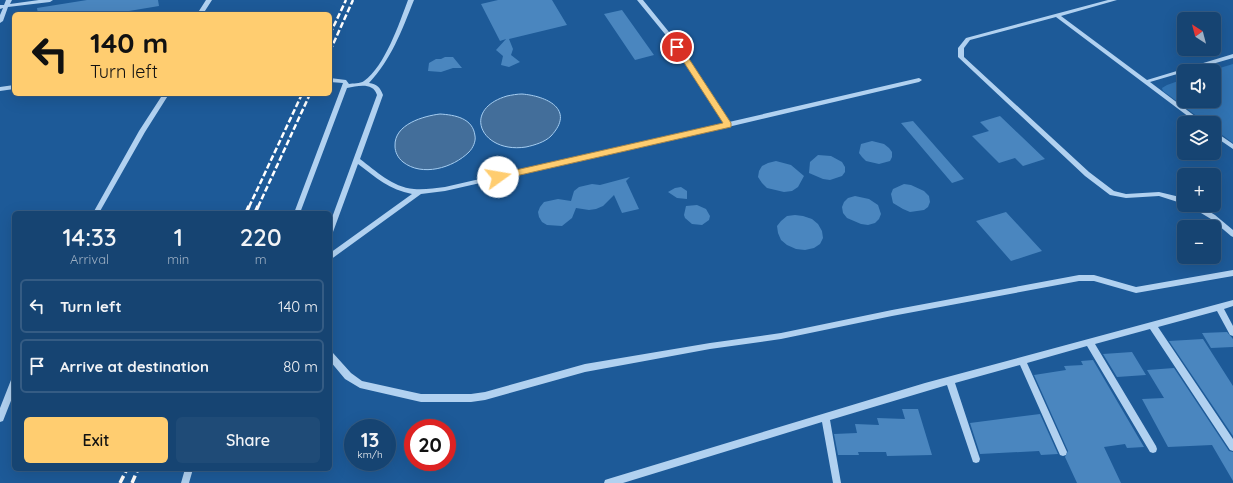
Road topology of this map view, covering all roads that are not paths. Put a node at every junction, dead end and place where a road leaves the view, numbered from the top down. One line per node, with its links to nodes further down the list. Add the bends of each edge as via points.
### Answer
1 (9, 0): 7 (street)
2 (50, 0): 7 (street)
3 (210, 0): 9 (street)
4 (411, 0): 16 (street, via 379,70)
5 (640, 0): 22 (street, via 671,38)
6 (1114, 0): 10 (street)
7 (7, 6): 8 (street); 11 (street)
8 (0, 7)
9 (201, 12)
10 (1057, 15): 15 (street); 27 (street, via 968,39 960,48 961,57 1087,174 1112,193 1126,196 1159,194)
11 (0, 21)
12 (1233, 56): 15 (street)
13 (332, 80): 17 (street, via 344,81)
14 (918, 80): 22 (street)
15 (1145, 82): 21 (street)
16 (364, 84): 17 (street); 25 (street, via 374,86 380,95)
17 (345, 86): 29 (street)
18 (12, 87): 19 (street)
19 (0, 89)
20 (165, 96): 28 (street)
21 (1191, 116)
22 (728, 125): 26 (street, via 454,187)
23 (1221, 138): 24 (street)
24 (1233, 147)
25 (356, 159): 26 (street, via 397,188); 31 (street)
26 (420, 191): 33 (street)
27 (1177, 199)
28 (97, 211)
29 (298, 211)
30 (1204, 212): 32 (street)
31 (332, 226)
32 (1233, 234)
33 (332, 256)
34 (1233, 273): 40 (street, via 1136,290 1128,290 1095,278 1079,278 781,336 585,368 471,398 421,398 360,384 348,376)
35 (1233, 303): 36 (street)
36 (1219, 307): 37 (street); 38 (street)
37 (1152, 325): 39 (street); 46 (street)
38 (1233, 333)
39 (1089, 342): 41 (street); 47 (street)
40 (332, 357)
41 (1022, 360): 42 (street); 48 (street)
42 (950, 380): 44 (street); 49 (street)
43 (12, 388): 45 (street)
44 (825, 417): 52 (street); 53 (street)
45 (0, 418)
46 (1233, 447)
47 (1153, 449)
48 (1063, 452)
49 (976, 459)
50 (188, 471): 51 (street)
51 (185, 482)
52 (608, 483)
53 (837, 483)

